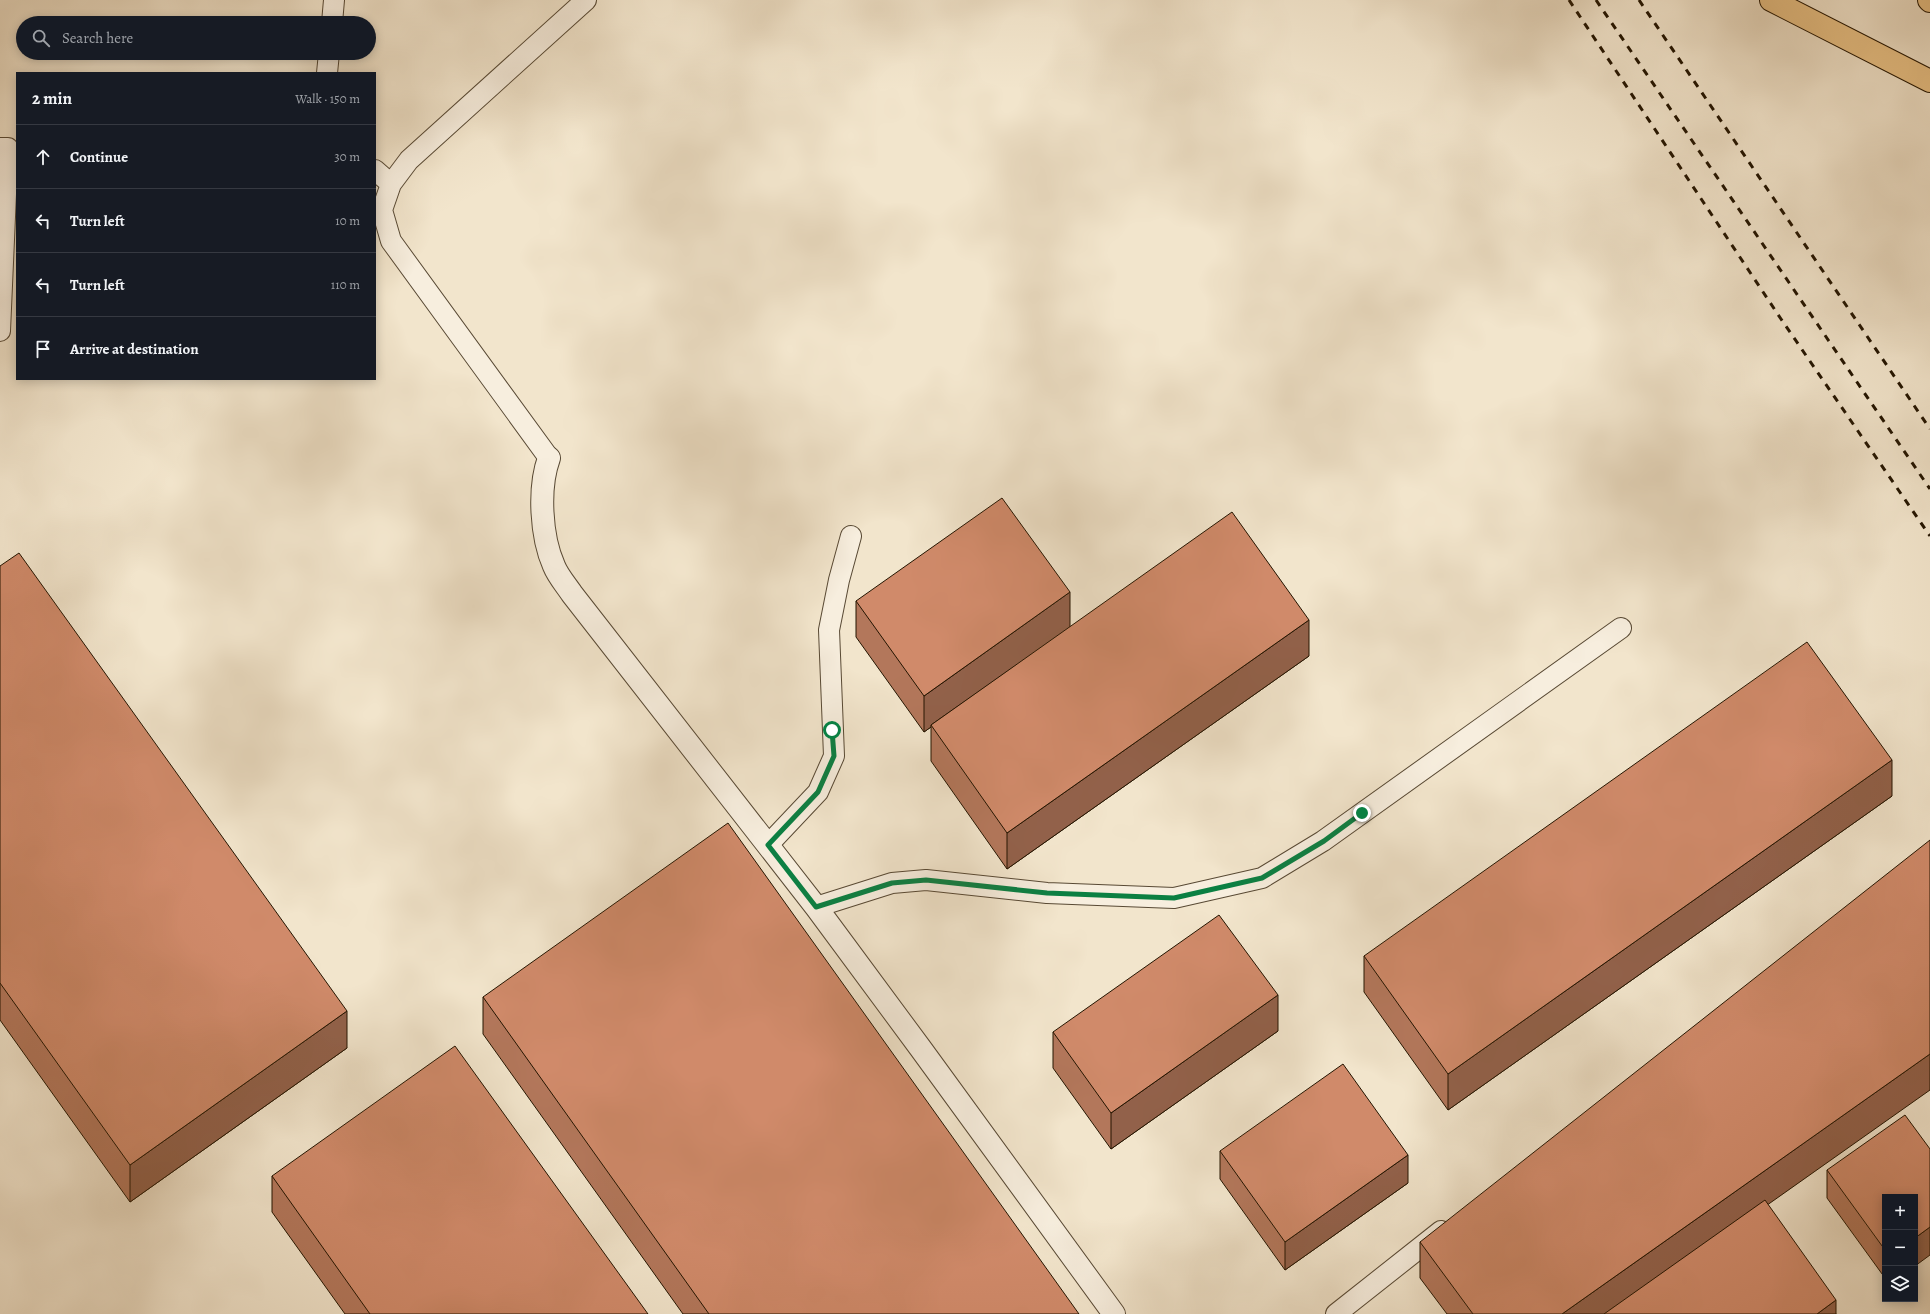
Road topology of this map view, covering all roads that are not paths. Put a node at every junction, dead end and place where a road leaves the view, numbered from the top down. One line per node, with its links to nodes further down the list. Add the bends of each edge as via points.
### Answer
1 (334, 0): 4 (lane)
2 (586, 0): 10 (lane, via 409,160)
3 (1771, 0): 7 (highway)
4 (333, 16)
5 (328, 60): 6 (lane)
6 (327, 72)
7 (1930, 81)
8 (8, 148): 11 (lane)
9 (376, 171): 10 (lane)
10 (391, 184): 12 (lane, via 382,210 391,241)
11 (0, 331)
12 (549, 458): 15 (street, via 544,482 544,525 546,547 555,568 572,594)
13 (851, 536): 15 (lane, via 829,630 834,756 818,792)
14 (1621, 628): 16 (lane, via 1324,841 1262,878 1174,898 1047,893 926,880 892,883)
15 (768, 845): 16 (street)
16 (816, 907): 18 (street)
17 (1455, 1220): 19 (lane)
18 (1114, 1314)
19 (1336, 1314)

